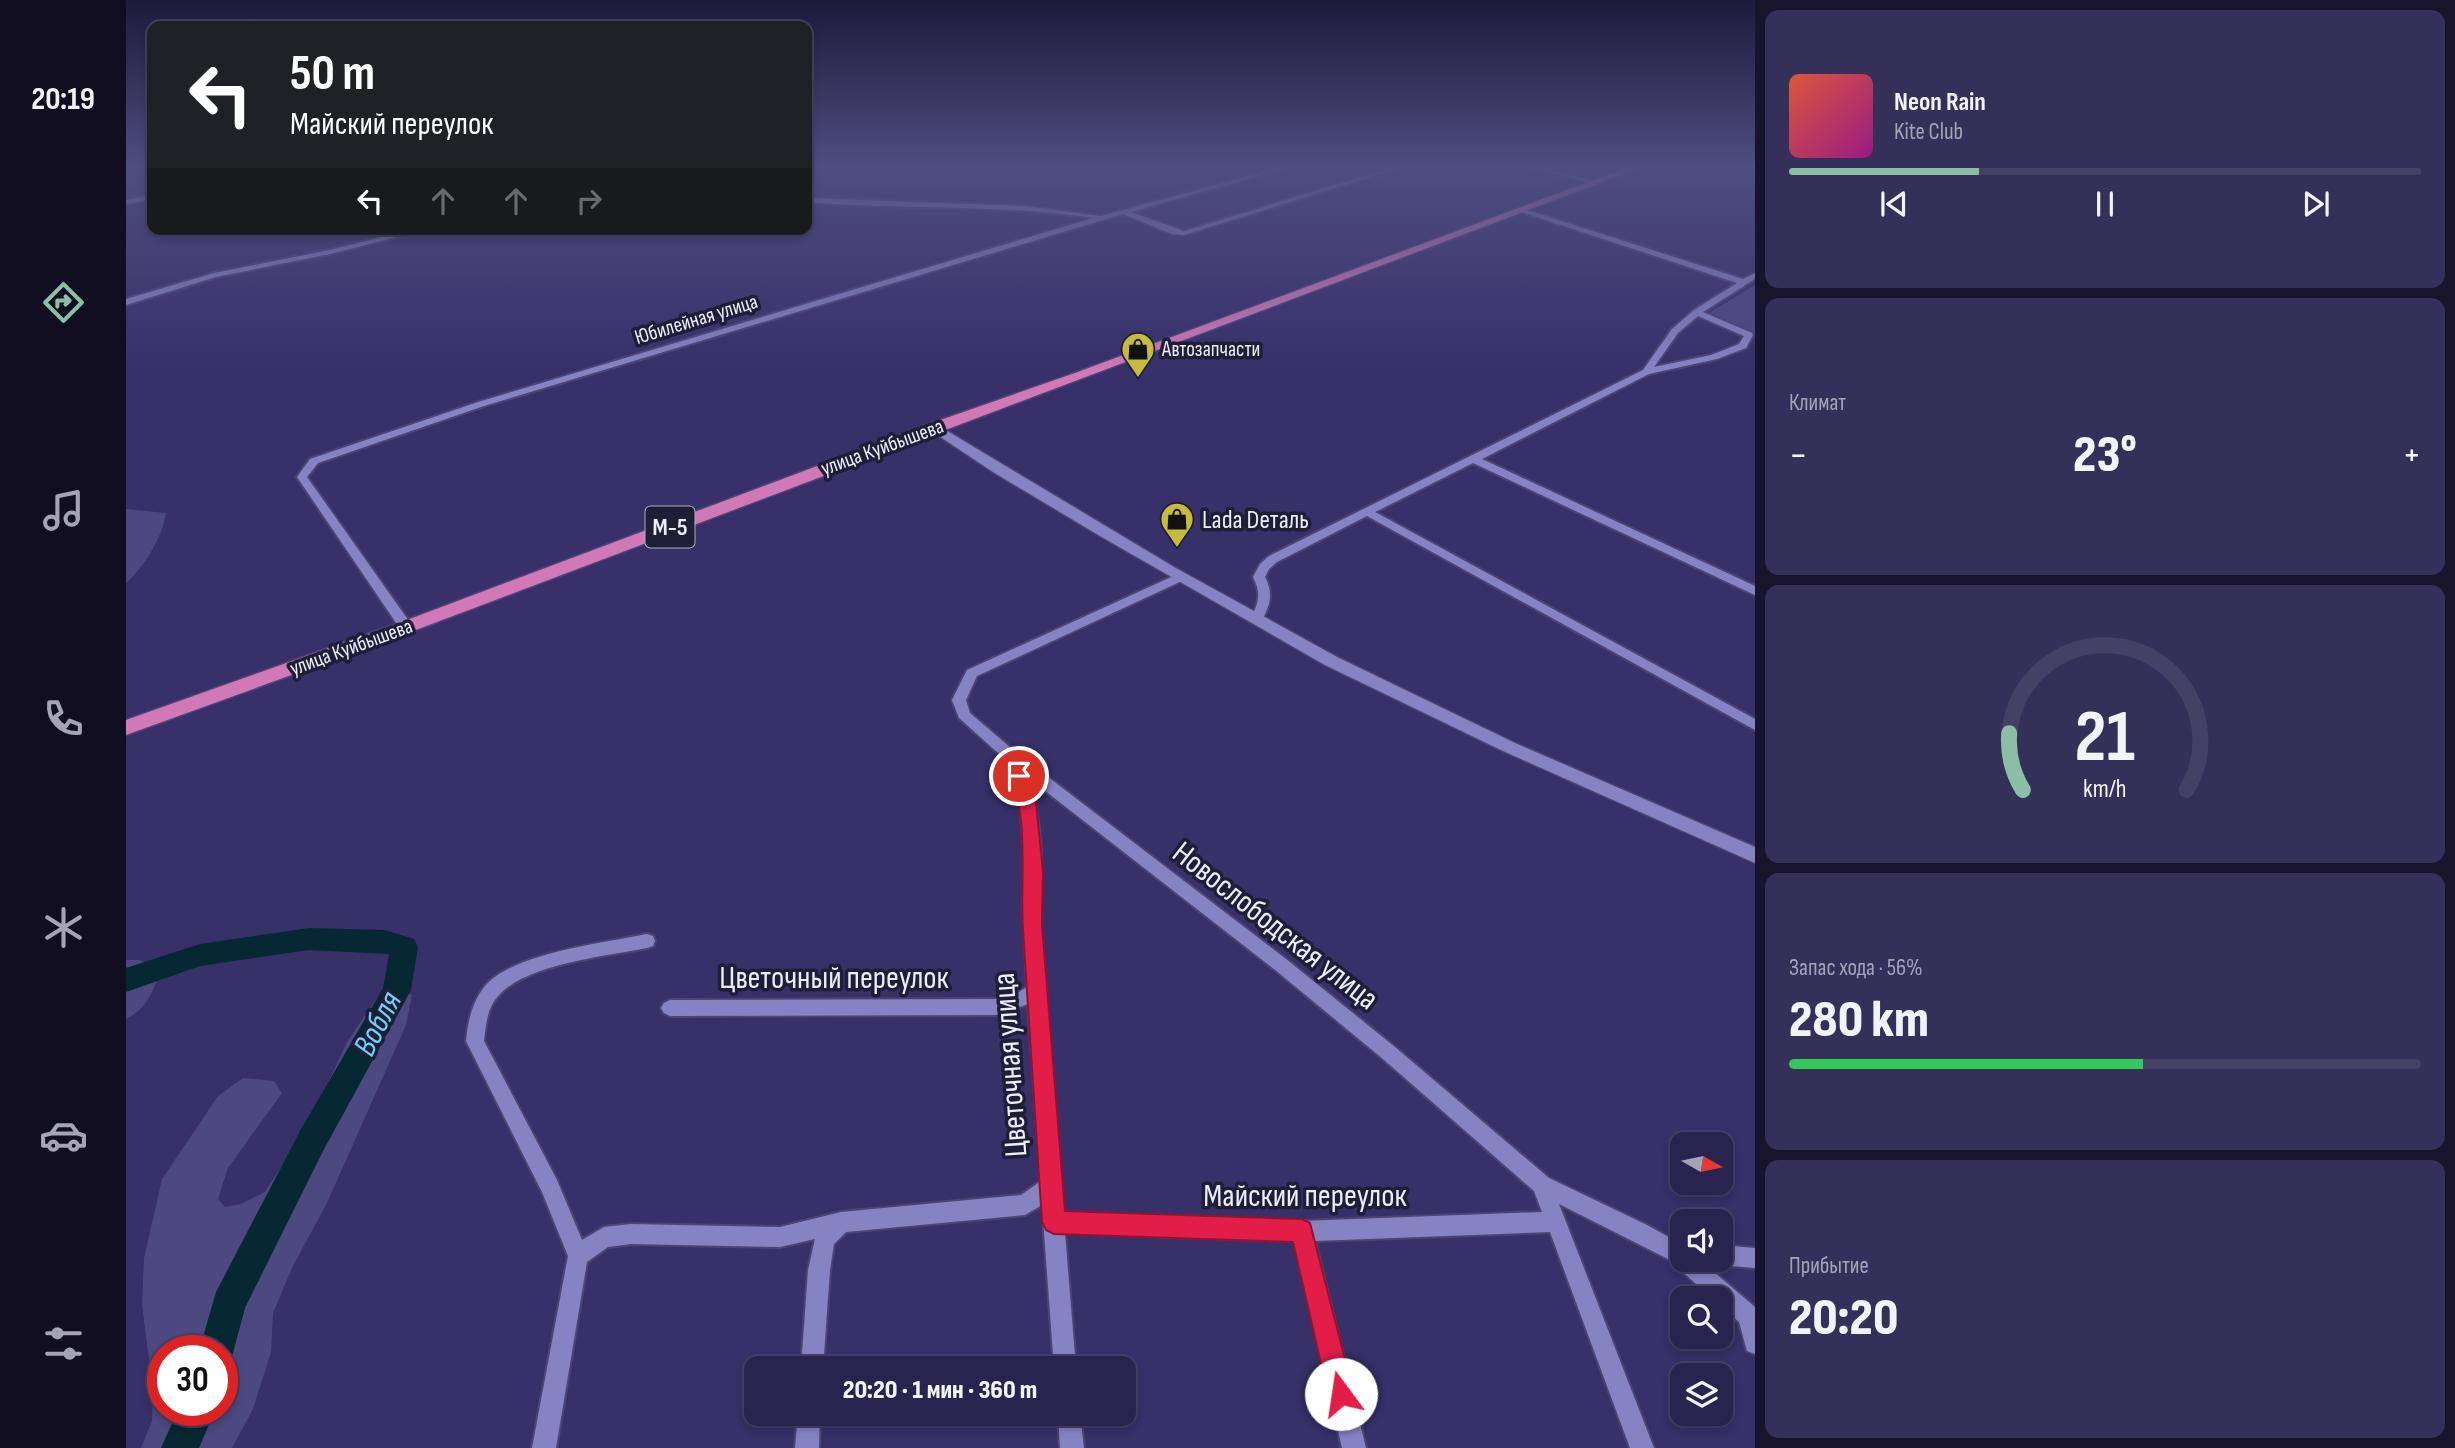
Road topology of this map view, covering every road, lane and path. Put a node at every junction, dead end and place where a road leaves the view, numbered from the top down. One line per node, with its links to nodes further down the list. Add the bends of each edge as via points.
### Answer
1 (399, 235): 7 (street, via 214,275)
2 (1047, 235): 16 (street, Юбилейная улица, via 494,400 314,461 302,477)
3 (1458, 235): 10 (highway, улица Куйбышева / М-5)
4 (1599, 235): 6 (street)
5 (1755, 275): 6 (street)
6 (1744, 282): 8 (street)
7 (126, 302)
8 (1698, 312): 9 (street, via 1675,331); 9 (street, via 1749,335 1743,346)
9 (1646, 372): 11 (street)
10 (934, 427): 13 (street); 16 (highway, улица Куйбышева / М-5)
11 (1474, 459): 12 (street); 14 (street)
12 (1367, 512): 15 (street, via 1264,567 1259,577 1267,590 1266,600); 17 (street)
13 (1180, 577): 15 (street); 19 (street, Новослободская улица, via 972,673 959,700 964,715)
14 (1755, 591)
15 (1256, 620): 20 (street, via 1506,746)
16 (406, 627): 18 (highway, улица Куйбышева / М-5)
17 (1755, 726)
18 (126, 728)
19 (1013, 758): 22 (street, Цветочная улица, via 1026,794 1034,871 1031,903); 25 (street, Новослободская улица, via 1300,981)
20 (1755, 855)
21 (647, 941): 31 (street, via 535,964 509,976 491,989 475,1027 475,1041 550,1187)
22 (1036, 990): 23 (street, Цветочный переулок, via 999,1007); 24 (street, Цветочная улица)
23 (670, 1008)
24 (1051, 1185): 26 (street, via 1025,1205); 27 (street, Цветочная улица)
25 (1542, 1185): 28 (street, Новослободская улица); 30 (street)
26 (841, 1222): 31 (street, via 780,1237 604,1237); 37 (street, via 825,1239)
27 (1054, 1222): 29 (street, Майский переулок); 38 (street, Цветочная улица)
28 (1557, 1222): 29 (street, Майский переулок); 45 (street, Новослободская улица)
29 (1302, 1231): 44 (street)
30 (1670, 1249)
31 (578, 1256): 41 (street)
32 (1733, 1256): 33 (street)
33 (1755, 1258)
34 (1702, 1272): 35 (street)
35 (1752, 1311): 36 (street)
36 (1755, 1343)
37 (813, 1356)
38 (1064, 1356)
39 (808, 1426): 42 (street)
40 (1070, 1426): 43 (street)
41 (544, 1448)
42 (807, 1448)
43 (1072, 1448)
44 (1354, 1448)
45 (1642, 1448)

